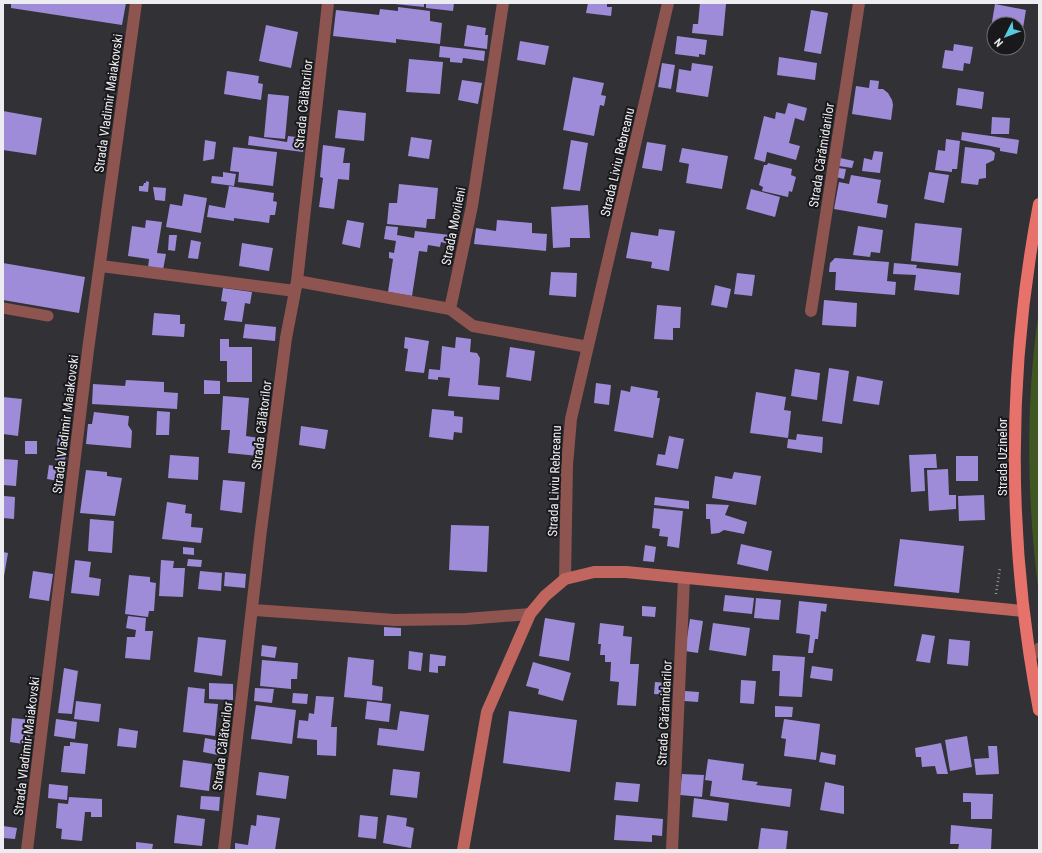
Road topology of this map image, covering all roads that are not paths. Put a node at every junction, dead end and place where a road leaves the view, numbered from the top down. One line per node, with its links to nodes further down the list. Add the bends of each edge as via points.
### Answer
1 (136, 3): 7 (street, Strada Vladimir Maiakovski)
2 (328, 3): 8 (street, Strada Călătorilor)
3 (503, 3): 10 (street, Strada Movileni, via 472,206)
4 (668, 3): 13 (street, Strada Liviu Rebreanu)
5 (859, 3): 11 (street, Strada Cărămidarilor)
6 (1039, 207): 17 (main road, Strada Uzinelor, via 1021,326 1016,399 1016,510)
7 (101, 266): 8 (street); 23 (street, Strada Vladimir Maiakovski, via 88,350)
8 (296, 286): 10 (street); 16 (street, Strada Călătorilor, via 286,338)
9 (3, 308): 12 (lane)
10 (450, 309): 13 (street, via 473,326)
11 (811, 311)
12 (48, 316)
13 (588, 347): 15 (street, Strada Liviu Rebreanu, via 571,419 566,465)
14 (684, 578): 15 (street, via 602,572); 17 (street); 26 (street, Strada Cărămidarilor)
15 (565, 579): 18 (street, via 545,596)
16 (253, 610): 18 (street, via 395,620 466,619); 24 (street, Strada Călătorilor)
17 (1023, 611): 20 (main road, Strada Uzinelor)
18 (530, 614): 25 (street, via 487,712)
19 (1039, 648): 20 (lane)
20 (1030, 658): 21 (main road, Strada Uzinelor)
21 (1036, 682): 22 (main road, Strada Uzinelor)
22 (1039, 710)
23 (27, 850)
24 (224, 850)
25 (463, 850)
26 (672, 850)

